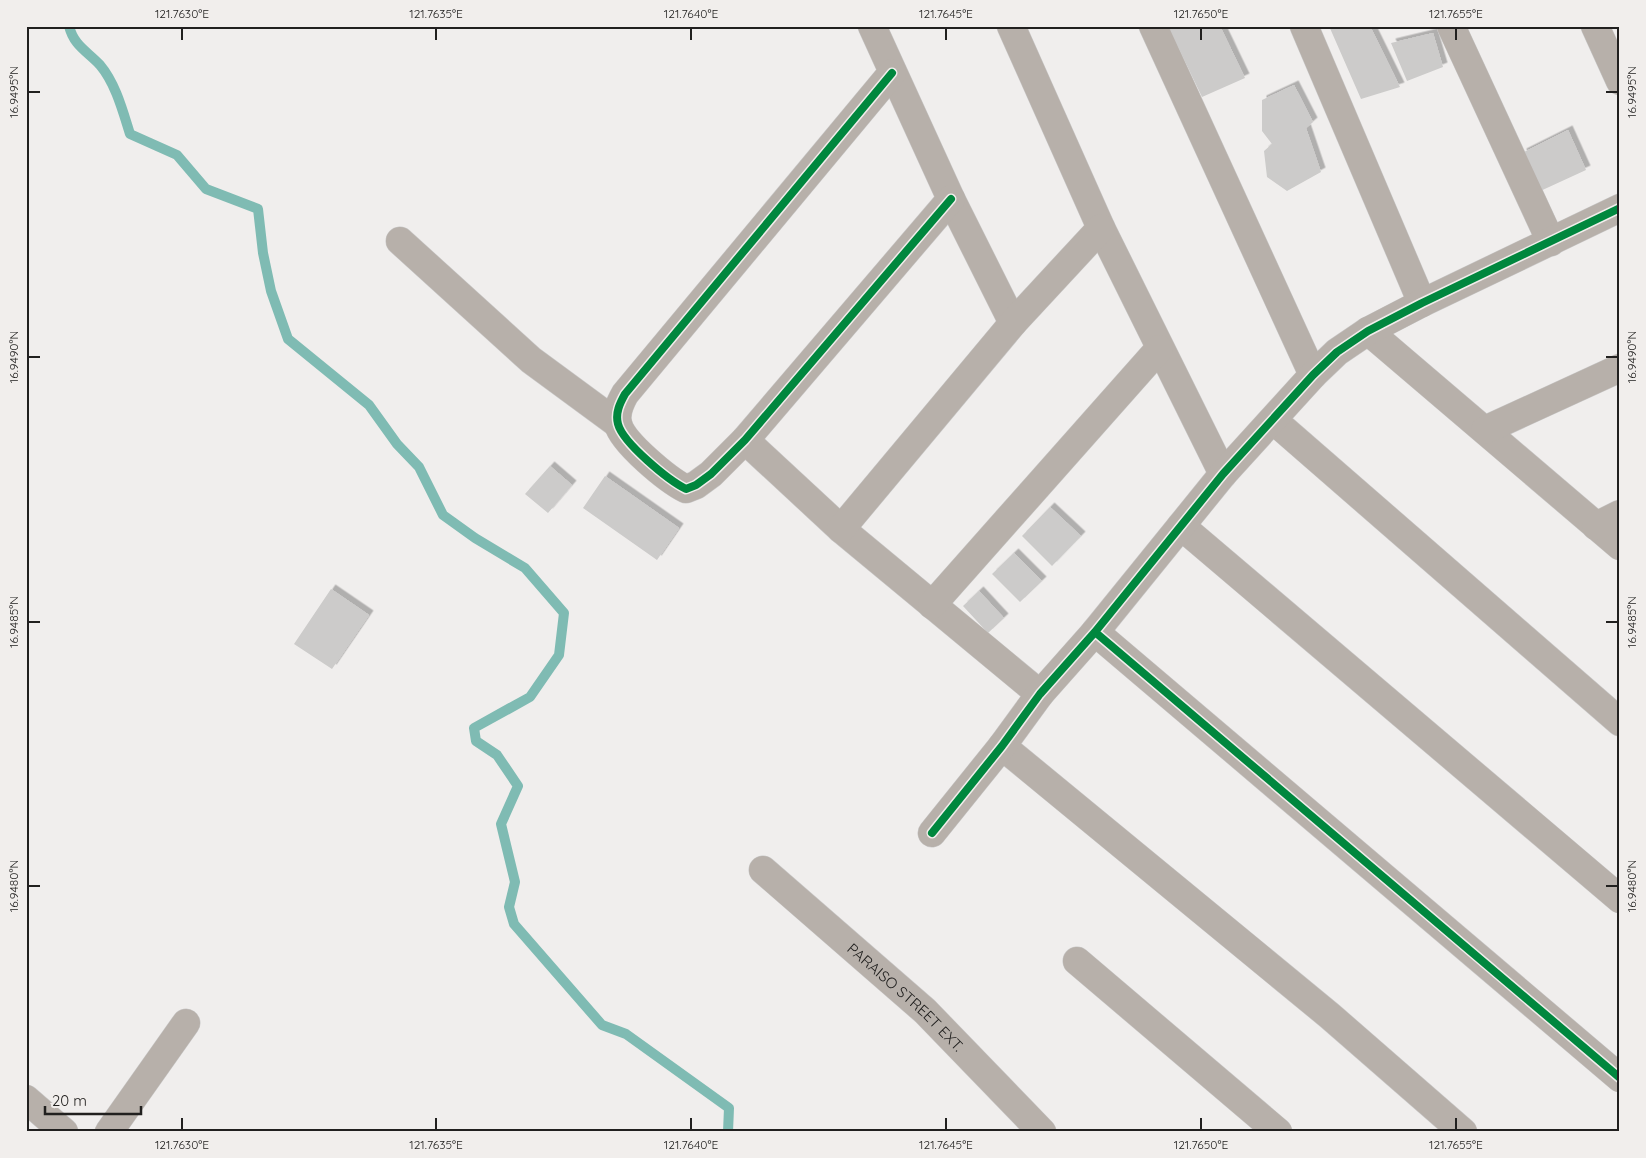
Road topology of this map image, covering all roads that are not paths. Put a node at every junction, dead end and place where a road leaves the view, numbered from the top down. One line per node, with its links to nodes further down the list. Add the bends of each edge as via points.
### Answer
1 (872, 26): 7 (street)
2 (1011, 26): 11 (street)
3 (1153, 26): 19 (street)
4 (1304, 26): 14 (street)
5 (1451, 26): 13 (street)
6 (1595, 26): 8 (street)
7 (892, 73): 9 (street); 21 (street, via 624,394 618,408)
8 (1620, 81)
9 (951, 199): 15 (street); 23 (street)
10 (1620, 208): 13 (street)
11 (1101, 228): 15 (street); 17 (street)
12 (400, 241): 21 (street, via 531,360)
13 (1551, 242): 14 (street)
14 (1422, 303): 16 (street)
15 (1013, 323): 28 (street)
16 (1368, 331): 19 (street, via 1337,352); 22 (street)
17 (1159, 349): 24 (street); 30 (street)
18 (1620, 368): 22 (street)
19 (1313, 375): 20 (street)
20 (1273, 420): 24 (street); 33 (street)
21 (618, 424): 23 (street, via 627,439 674,483 686,489 711,474)
22 (1484, 430): 27 (street)
23 (745, 440): 28 (street)
24 (1222, 474): 26 (street)
25 (1620, 514): 27 (street)
26 (1181, 526): 31 (street); 37 (street)
27 (1596, 526): 29 (street)
28 (841, 529): 30 (street)
29 (1620, 546)
30 (932, 605): 32 (street)
31 (1095, 632): 32 (street); 40 (street)
32 (1040, 694): 34 (street)
33 (1620, 722)
34 (1002, 746): 35 (street); 46 (street, via 1330,1016)
35 (932, 833)
36 (763, 870): 44 (street, PARAISO STREET EXT., via 925,1011)
37 (1620, 899)
38 (1077, 960): 45 (street)
39 (186, 1023): 43 (street)
40 (1620, 1078)
41 (26, 1099): 42 (street)
42 (64, 1132)
43 (109, 1132)
44 (1042, 1132)
45 (1278, 1132)
46 (1462, 1132)

